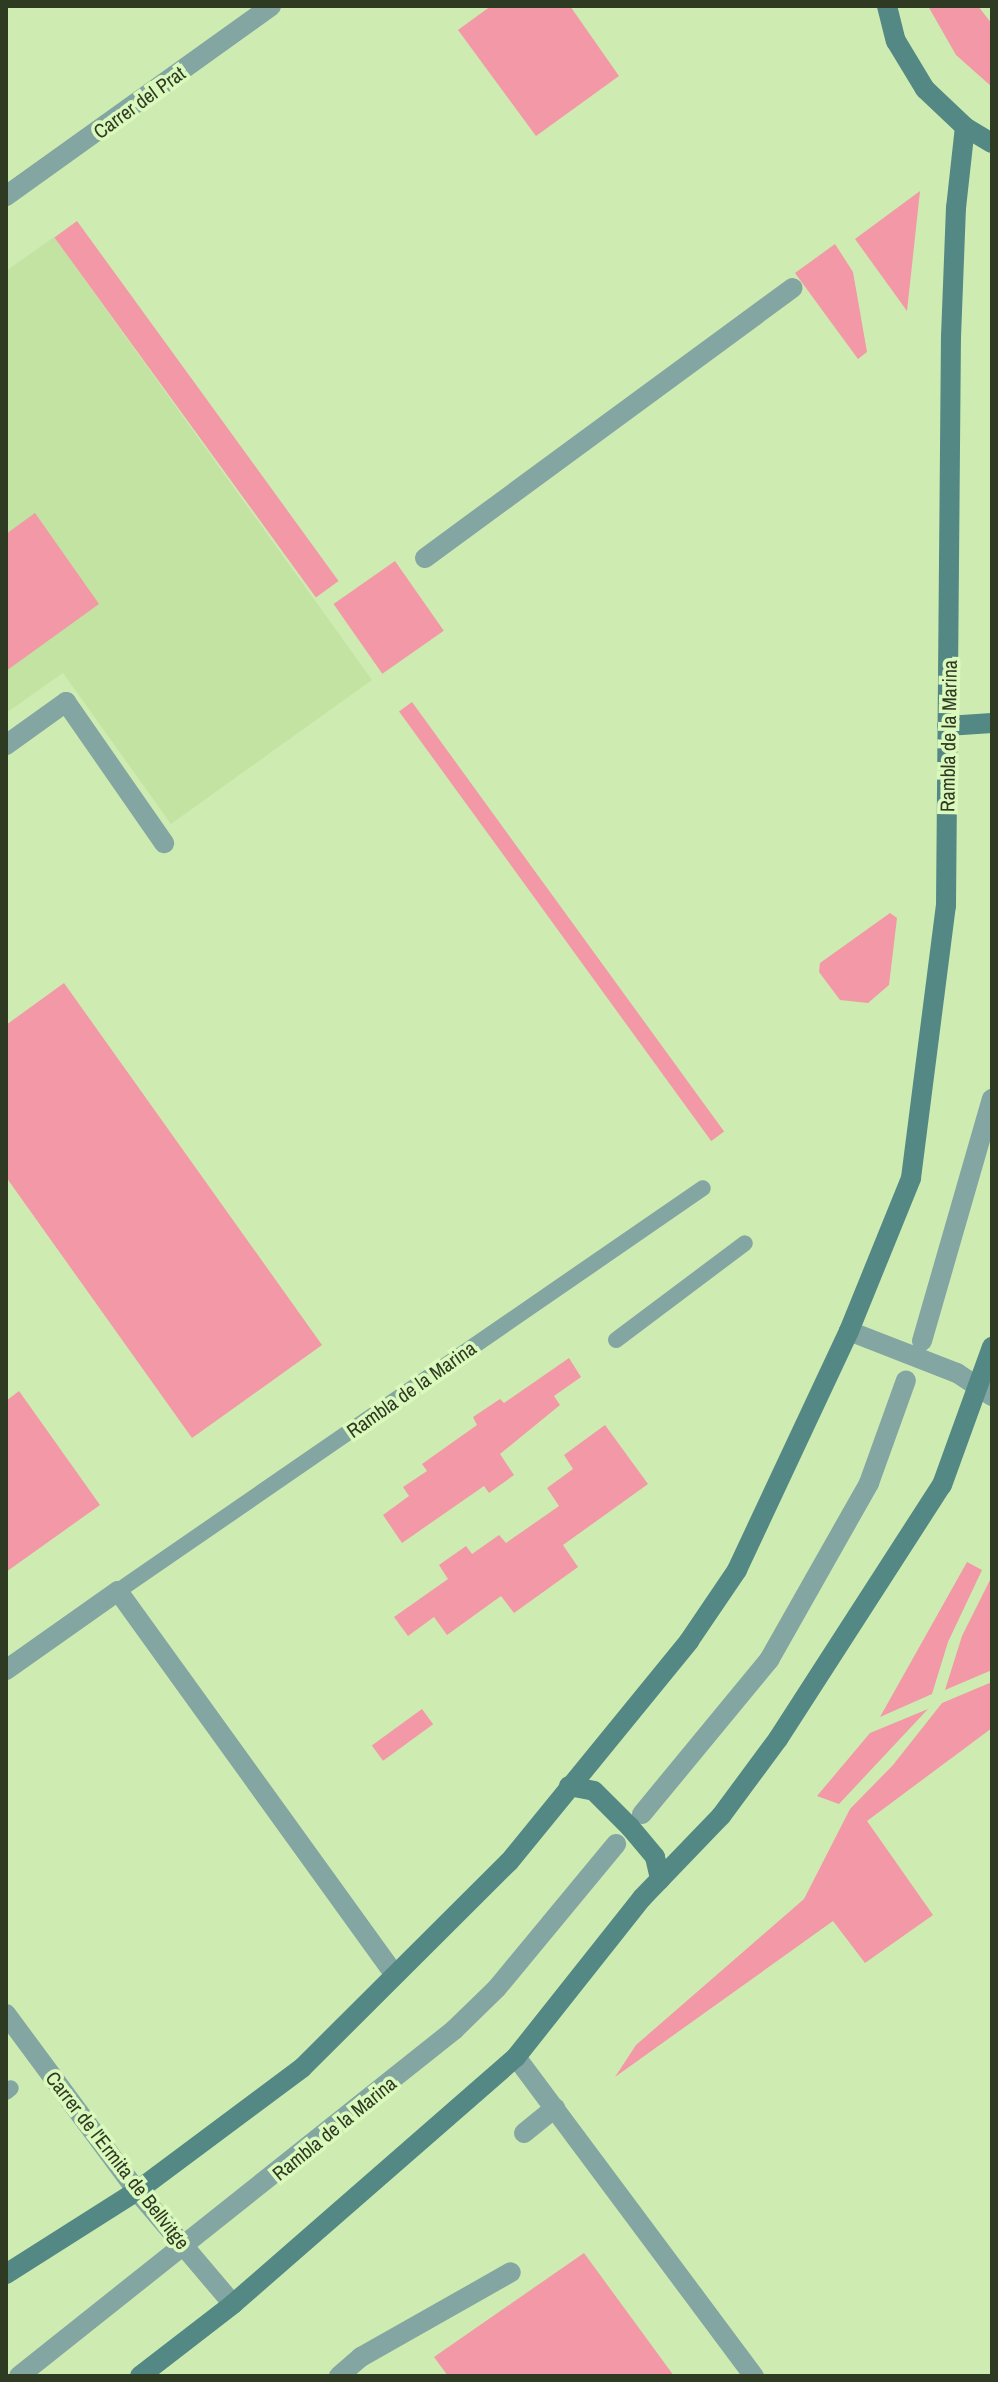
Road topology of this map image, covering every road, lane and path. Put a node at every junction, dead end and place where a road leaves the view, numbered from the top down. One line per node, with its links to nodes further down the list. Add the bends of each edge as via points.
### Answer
1 (271, 6): 5 (street, Carrer del Prat)
2 (887, 6): 3 (street, via 896,41 925,89)
3 (965, 127): 4 (street); 9 (street, Rambla de la Marina, via 951,337)
4 (992, 143)
5 (6, 196)
6 (793, 288): 7 (street)
7 (425, 558)
8 (992, 723): 9 (street)
9 (947, 726): 15 (street, Rambla de la Marina, via 946,906 920,1123 911,1178)
10 (6, 745): 11 (street, via 66,702)
11 (164, 843)
12 (992, 1099): 17 (street)
13 (703, 1188): 21 (lane, Rambla de la Marina)
14 (745, 1243): 16 (lane)
15 (849, 1331): 20 (street, via 915,1354); 23 (street, Rambla de la Marina, via 737,1570 689,1641)
16 (616, 1340)
17 (922, 1341)
18 (992, 1347): 20 (street)
19 (906, 1380): 24 (street, via 869,1483 769,1660)
20 (984, 1391): 26 (street, via 942,1485 778,1739 721,1816)
21 (118, 1591): 22 (street); 27 (street)
22 (6, 1670)
23 (569, 1786): 26 (street, via 594,1791 630,1827 655,1857); 27 (street, Rambla de la Marina, via 509,1862)
24 (642, 1814)
25 (616, 1844): 33 (street, Rambla de la Marina, via 497,1988 454,2030)
26 (660, 1879): 29 (street)
27 (394, 1974): 32 (street, Rambla de la Marina, via 302,2068)
28 (6, 2014): 32 (street, Carrer de l'Ermita de Bellvitge)
29 (516, 2057): 30 (street); 36 (street)
30 (555, 2108): 31 (street); 40 (street)
31 (524, 2133)
32 (137, 2191): 33 (street, Carrer de l'Ermita de Bellvitge); 35 (street, Rambla de la Marina)
33 (186, 2248): 36 (street, Carrer de l'Ermita de Bellvitge); 37 (street, Rambla de la Marina)
34 (511, 2272): 39 (street, via 361,2357)
35 (6, 2274)
36 (233, 2304): 38 (street)
37 (19, 2376)
38 (140, 2376)
39 (339, 2376)
40 (754, 2376)

